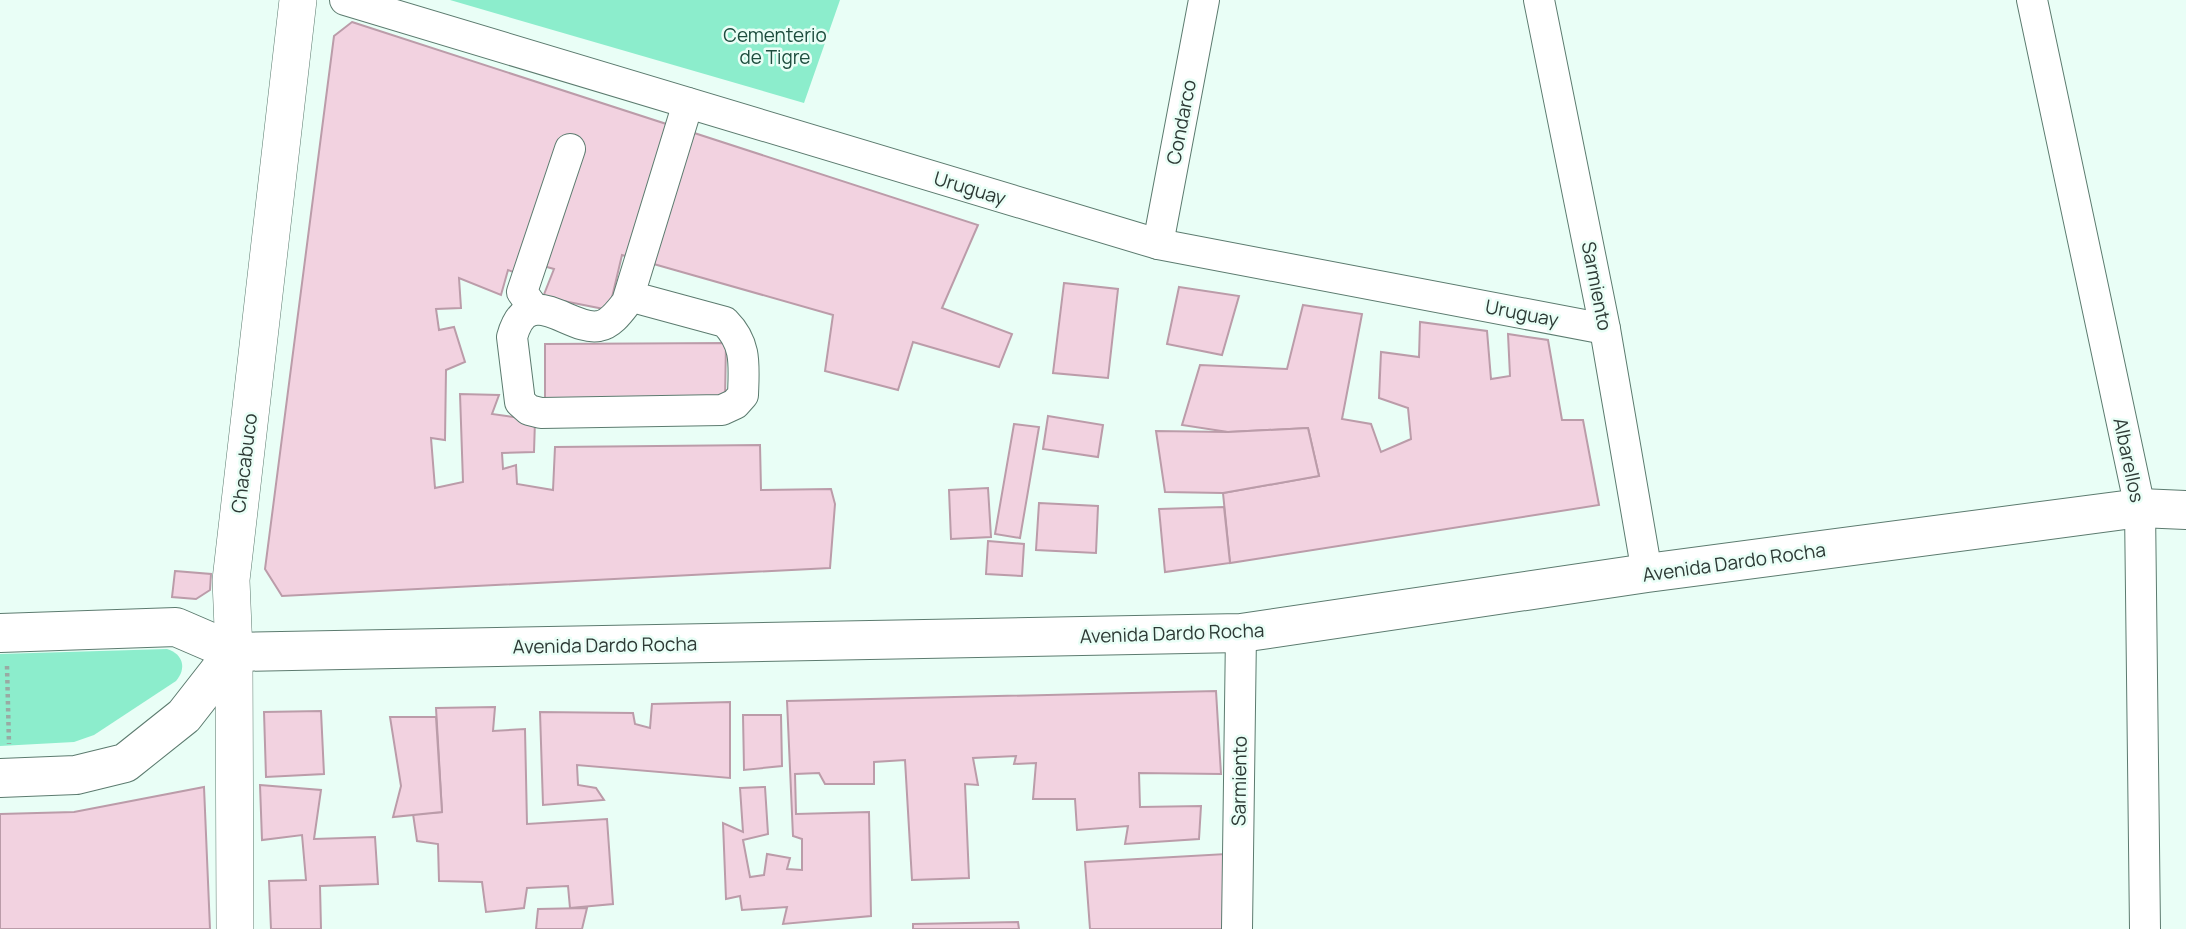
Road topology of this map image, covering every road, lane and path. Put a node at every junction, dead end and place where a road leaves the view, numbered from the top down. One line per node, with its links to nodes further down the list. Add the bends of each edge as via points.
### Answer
1 (298, 0): 17 (street, Chacabuco, via 231,580)
2 (345, 0): 6 (street, Uruguay)
3 (1204, 0): 8 (street, Condarco)
4 (1539, 0): 11 (street, Sarmiento)
5 (2032, 0): 12 (street, Albarellos)
6 (688, 103): 8 (street, Uruguay); 9 (street)
7 (570, 149): 10 (street, via 522,292)
8 (1158, 244): 11 (street, Uruguay)
9 (629, 296): 10 (street, via 612,319 598,327); 10 (street, via 725,322 736,333 742,345 743,395 735,404 722,410 529,410 520,402 512,337 523,315)
10 (535, 310)
11 (1605, 329): 14 (street, Sarmiento)
12 (2140, 508): 13 (main road, Avenida Dardo Rocha); 14 (main road, Avenida Dardo Rocha); 23 (street, Albarellos)
13 (2186, 510)
14 (1647, 573): 16 (main road, Avenida Dardo Rocha)
15 (3, 633): 17 (main road, Avenida Dardo Rocha, via 176,627); 19 (path)
16 (1241, 634): 17 (main road, Avenida Dardo Rocha); 22 (street, Sarmiento)
17 (234, 652): 20 (main road, via 184,716 125,764 76,775); 21 (street, Chacabuco)
18 (0, 704): 19 (path)
19 (8, 704): 20 (path)
20 (5, 778)
21 (235, 929)
22 (1237, 929)
23 (2145, 929)

